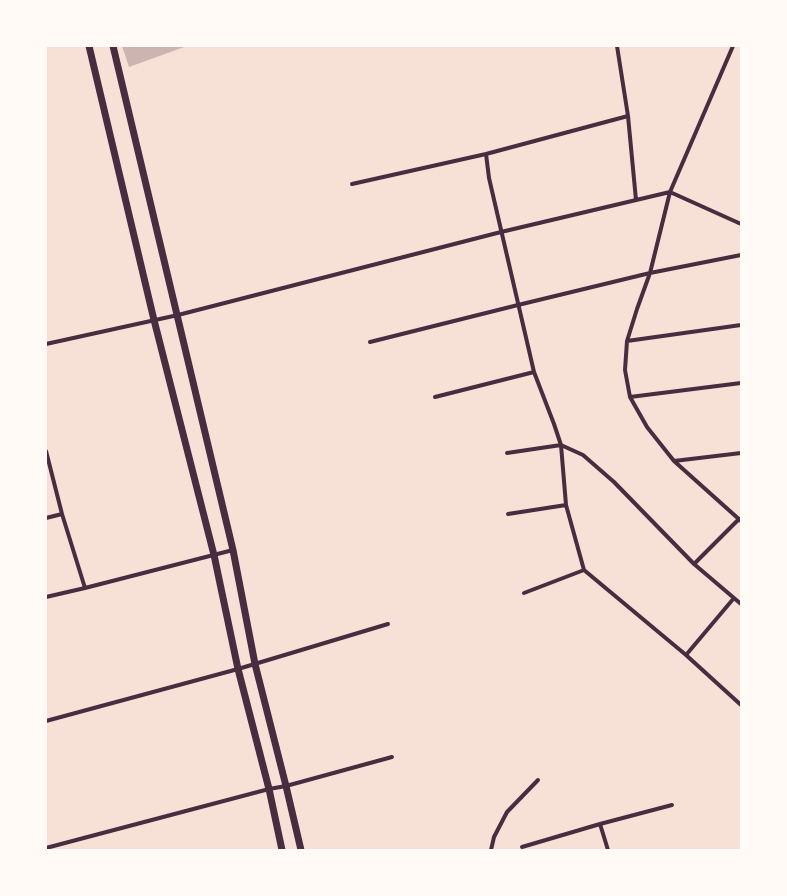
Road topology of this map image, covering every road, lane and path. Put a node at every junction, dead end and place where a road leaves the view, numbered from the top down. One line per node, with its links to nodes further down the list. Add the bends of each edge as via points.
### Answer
1 (89, 46): 16 (street)
2 (113, 46): 15 (street)
3 (617, 46): 5 (street)
4 (733, 46): 8 (street)
5 (628, 116): 6 (street); 9 (street)
6 (486, 154): 7 (street); 11 (street)
7 (352, 184)
8 (670, 192): 9 (street); 10 (street); 13 (street)
9 (636, 200): 11 (street)
10 (741, 224)
11 (501, 232): 14 (street); 15 (street)
12 (741, 255): 13 (street)
13 (650, 273): 14 (street); 18 (street)
14 (518, 305): 19 (street); 21 (street)
15 (178, 315): 16 (street); 35 (street)
16 (154, 320): 20 (street); 36 (street)
17 (741, 325): 18 (street)
18 (627, 341): 24 (street, via 625,370)
19 (370, 342)
20 (46, 344)
21 (534, 372): 23 (street); 25 (street)
22 (741, 383): 24 (street)
23 (435, 397)
24 (630, 397): 29 (street, via 647,427)
25 (561, 445): 27 (street); 30 (street); 37 (street, via 583,455 614,482)
26 (46, 451): 31 (street)
27 (507, 452)
28 (741, 453): 29 (street)
29 (674, 461): 34 (street)
30 (566, 505): 32 (street); 38 (street)
31 (62, 514): 33 (street); 39 (street)
32 (508, 514)
33 (46, 518)
34 (740, 519): 37 (street)
35 (234, 550): 36 (street); 46 (street)
36 (214, 555): 39 (street); 47 (street)
37 (694, 564): 42 (street)
38 (584, 570): 40 (street); 45 (street)
39 (85, 588): 41 (street)
40 (524, 593)
41 (46, 596)
42 (734, 598): 43 (street); 45 (street)
43 (741, 604)
44 (388, 624): 46 (street)
45 (686, 655): 48 (street)
46 (255, 664): 47 (street); 52 (street)
47 (238, 669): 49 (street); 53 (street)
48 (741, 705)
49 (46, 721)
50 (392, 756): 52 (street)
51 (538, 780): 60 (street, via 507,812 494,837)
52 (286, 786): 53 (street); 59 (street)
53 (269, 789): 57 (street); 58 (street)
54 (672, 805): 55 (street)
55 (600, 824): 56 (street); 61 (street)
56 (522, 847)
57 (46, 848)
58 (282, 850)
59 (301, 850)
60 (491, 850)
61 (608, 850)

